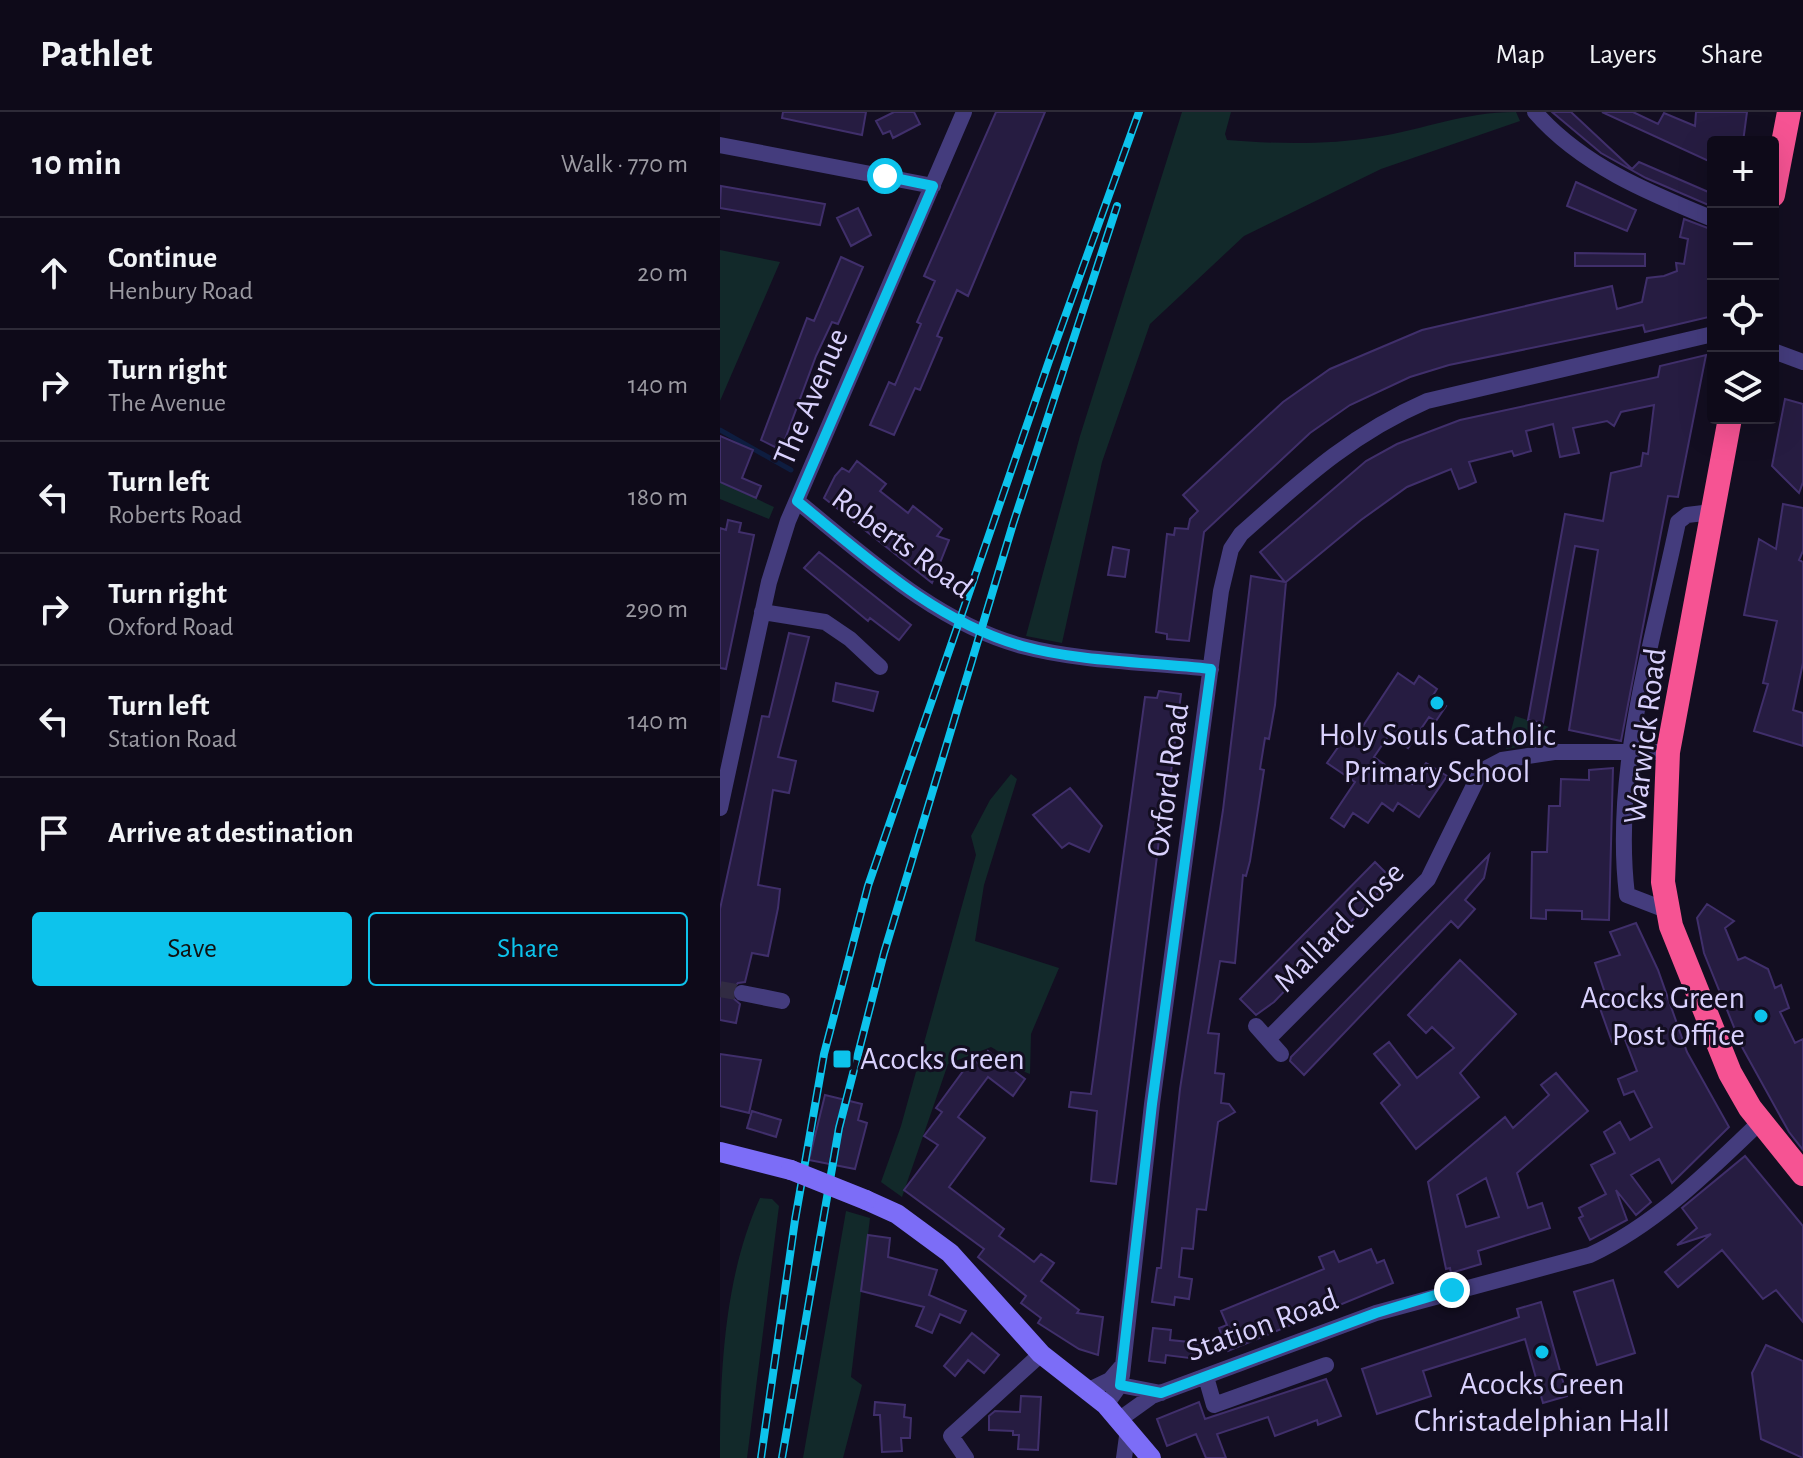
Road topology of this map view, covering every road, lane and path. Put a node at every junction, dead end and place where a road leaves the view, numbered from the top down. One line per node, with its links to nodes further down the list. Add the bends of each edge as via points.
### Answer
1 (964, 112): 6 (street, The Avenue)
2 (1535, 112): 7 (street, via 1556,135 1602,168)
3 (1789, 112): 5 (highway)
4 (720, 145): 6 (street)
5 (1779, 164)
6 (933, 186): 12 (street, The Avenue)
7 (1707, 216)
8 (1707, 335): 16 (street, Oxford Road, via 1427,401 1364,432 1325,459 1231,549)
9 (1776, 352): 10 (street)
10 (1803, 362)
11 (1729, 424): 13 (highway, Warwick Road)
12 (797, 501): 14 (street, The Avenue); 16 (street, Roberts Road, via 924,600 981,631 1024,647)
13 (1712, 512): 17 (street, via 1687,515 1678,522); 18 (highway, Warwick Road)
14 (762, 612): 15 (street, via 825,622); 19 (street, The Avenue)
15 (880, 667)
16 (1211, 669): 31 (street, Oxford Road)
17 (1630, 752): 18 (street, Mallard Close); 20 (street, via 1627,895); 24 (street, Mallard Close, via 1554,752 1502,760 1481,771 1428,879)
18 (1668, 752): 20 (highway, Warwick Road)
19 (720, 808)
20 (1655, 906): 26 (highway, Warwick Road, via 1720,1050)
21 (742, 993): 22 (street)
22 (782, 1001)
23 (1256, 1026): 24 (street, Mallard Close)
24 (1268, 1039): 25 (street, Mallard Close)
25 (1281, 1054)
26 (1760, 1122): 28 (highway, Warwick Road); 32 (street, Station Road, via 1637,1231 1590,1255 1376,1313)
27 (720, 1152): 29 (main road, bridge, via 791,1170 897,1214 950,1253)
28 (1803, 1174)
29 (1041, 1354): 34 (main road); 37 (street, via 951,1436)
30 (1326, 1365): 32 (street, via 1214,1405)
31 (1122, 1366): 33 (street, Oxford Road); 34 (street, via 1110,1380)
32 (1206, 1377): 35 (street, Station Road)
33 (1120, 1385): 35 (street, Station Road); 36 (street, Oxford Road)
34 (1089, 1390): 36 (main road)
35 (1161, 1393): 36 (street, Station Road)
36 (1118, 1418): 38 (street); 39 (main road)
37 (966, 1458)
38 (1124, 1458)
39 (1151, 1458)

